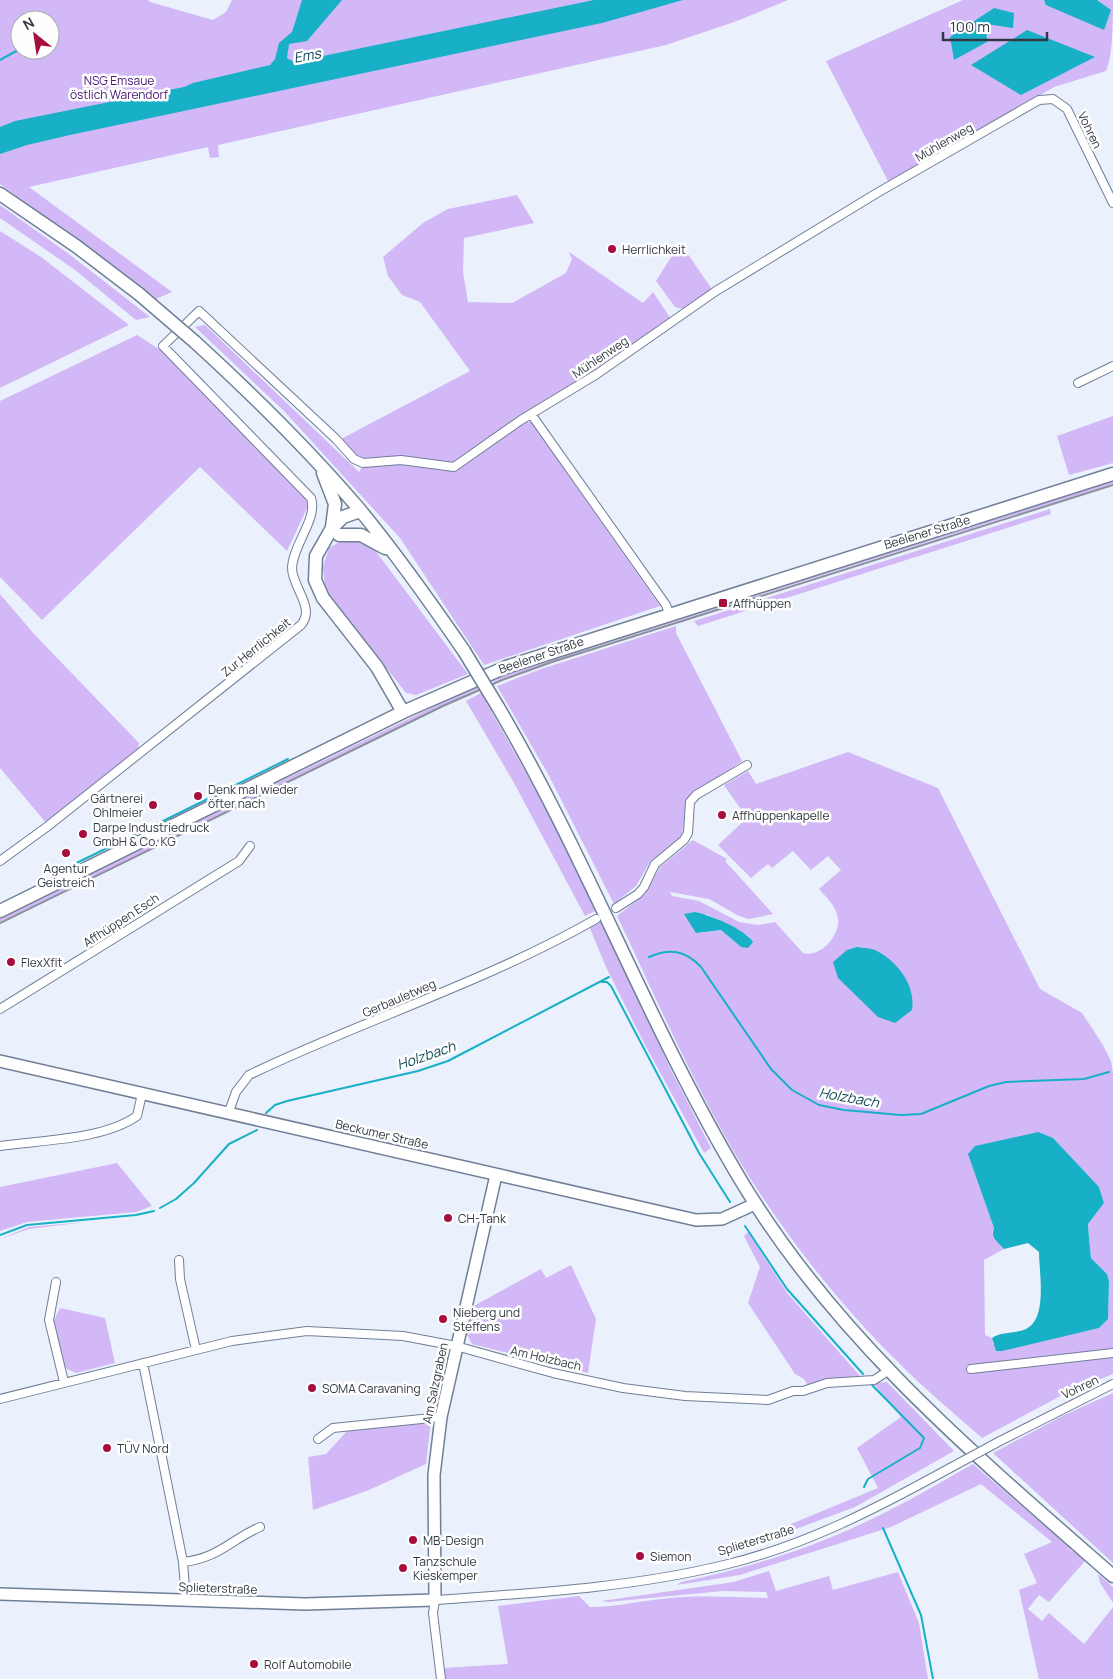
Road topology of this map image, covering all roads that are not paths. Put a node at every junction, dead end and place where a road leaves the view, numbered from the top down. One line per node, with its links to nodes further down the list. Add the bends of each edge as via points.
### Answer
1 (1053, 99): 3 (street, Vohren, via 1067,109); 7 (street, Mühlenweg, via 1039,100 878,193 716,291 597,374)
2 (0, 194): 8 (main road, bridge, via 139,294 255,397)
3 (1113, 203)
4 (182, 328): 7 (street, Mühlenweg, via 199,311 363,464 401,460 454,467); 17 (street, Zur Herrlichkeit, via 162,346 311,498 312,513 292,566 295,585 306,609 305,619 115,773)
5 (1113, 366): 6 (street)
6 (1078, 383)
7 (531, 414): 13 (street, via 666,605)
8 (319, 463): 10 (main road); 11 (main road, via 335,504)
9 (1113, 474): 13 (main road, Beelener Straße)
10 (360, 511): 11 (main road, via 352,524); 12 (main road)
11 (335, 532): 12 (main road, via 367,537); 14 (main road, via 322,545 314,568 319,592 365,650)
12 (398, 557): 27 (main road, bridge, via 498,706 569,835 688,1085)
13 (669, 614): 14 (main road, Beelener Straße, via 506,666)
14 (403, 712): 19 (main road, Beelener Straße)
15 (747, 764): 18 (street, via 690,802 688,832 684,840 655,864 638,894)
16 (250, 846): 21 (street, Affhüppen Esch, via 239,861)
17 (0, 861)
18 (616, 908)
19 (0, 911)
20 (596, 918): 24 (street, Gerbauletweg, via 490,971 249,1075 236,1092)
21 (0, 1010)
22 (0, 1061): 23 (street, Beckumer Straße)
23 (142, 1094): 24 (street, Beckumer Straße); 25 (street, via 137,1116 116,1127)
24 (228, 1114): 26 (street, Beckumer Straße)
25 (0, 1146)
26 (496, 1175): 27 (street, Beckumer Straße, via 696,1220 722,1219); 30 (street, Am Salzgraben)
27 (755, 1204): 35 (main road, via 836,1313)
28 (179, 1260): 31 (street, via 180,1279)
29 (56, 1282): 36 (street, via 49,1320)
30 (456, 1346): 31 (street, Am Holzbach, via 403,1336 307,1331); 35 (street, Am Holzbach, via 554,1373 623,1388 685,1396 768,1400 827,1383 874,1380); 40 (street, Am Salzgraben)
31 (196, 1350): 33 (street, Am Holzbach)
32 (1113, 1353): 34 (street)
33 (143, 1363): 36 (street, Am Holzbach); 43 (street)
34 (971, 1369)
35 (888, 1371): 44 (main road)
36 (64, 1382): 38 (street, Am Holzbach)
37 (1113, 1384): 39 (street, Vohren)
38 (0, 1399)
39 (1057, 1410): 47 (street, Splieterstraße, bridge, via 870,1511 810,1537 726,1565 628,1583)
40 (441, 1417): 41 (street, via 332,1428); 47 (street, Am Salzgraben, via 434,1475)
41 (318, 1439)
42 (260, 1527): 43 (street, Splieterstraße, via 216,1554)
43 (183, 1562): 46 (street)
44 (1113, 1576)
45 (0, 1594): 46 (street, Splieterstraße)
46 (186, 1600): 47 (street, Splieterstraße, via 305,1604)
47 (434, 1600): 48 (street)
48 (441, 1679)

